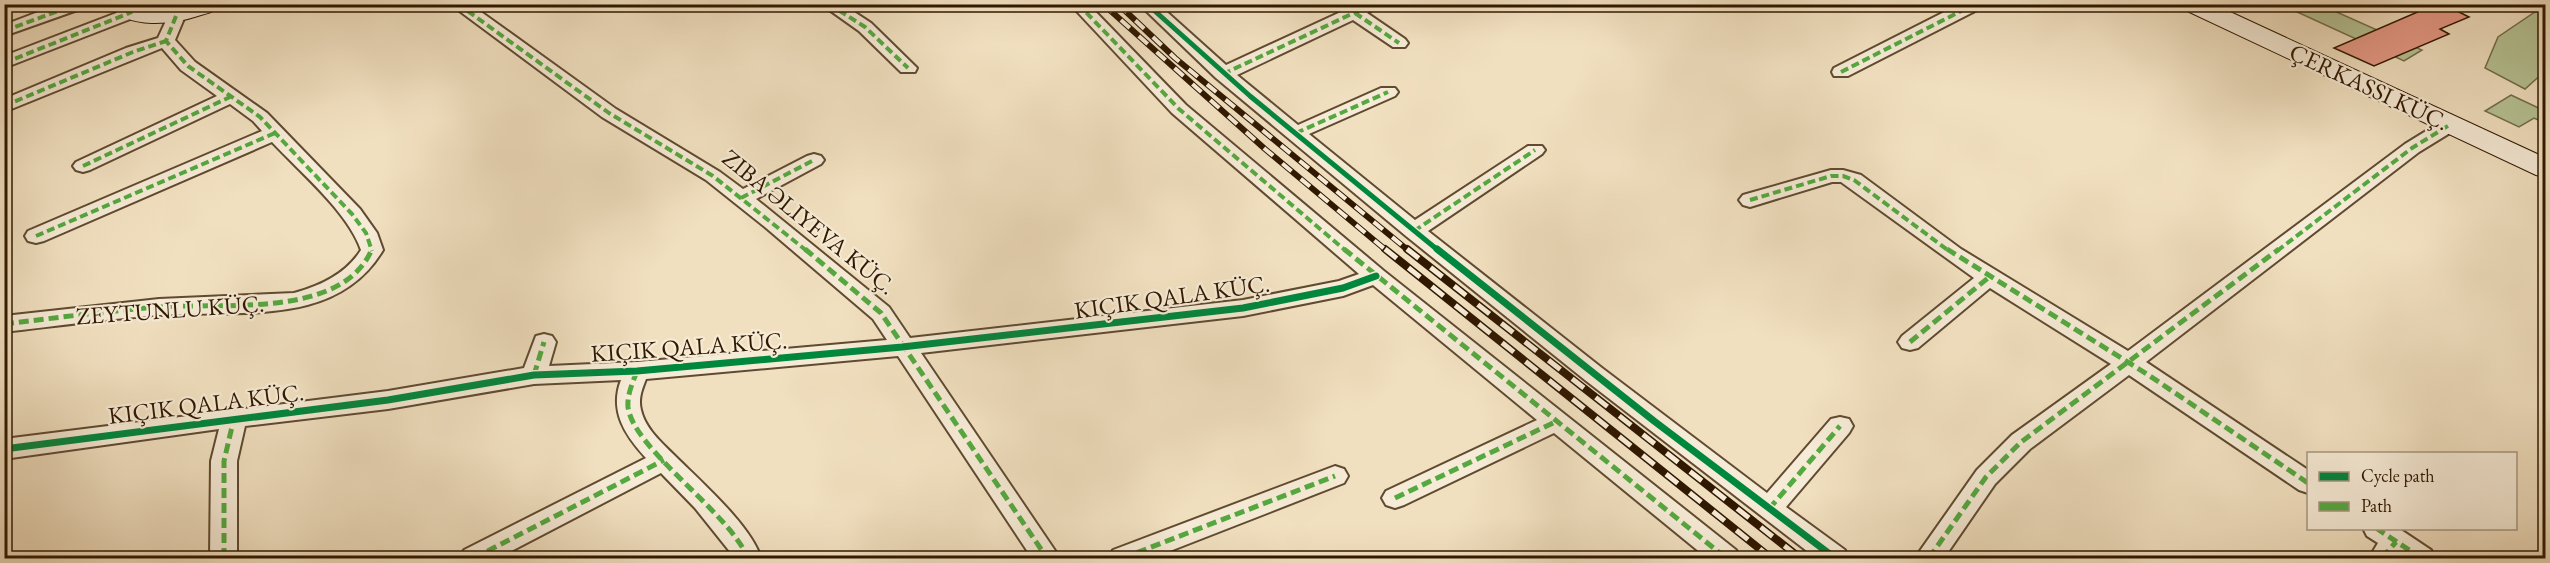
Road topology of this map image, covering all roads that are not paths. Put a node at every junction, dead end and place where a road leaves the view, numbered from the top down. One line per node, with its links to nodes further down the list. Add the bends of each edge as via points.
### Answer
1 (77, 4): 13 (street)
2 (209, 4): 12 (street)
3 (458, 4): 30 (street, ZIBA ƏLIYEVA KÜÇ., via 609,113 713,176)
4 (829, 4): 17 (street, via 865,27)
5 (1078, 4): 34 (street, via 1179,109)
6 (1147, 4): 19 (street)
7 (1373, 4): 11 (street)
8 (1975, 4): 18 (street)
9 (2192, 4): 23 (street)
10 (126, 8): 12 (street, via 152,17); 16 (street)
11 (1355, 13): 15 (street); 19 (street)
12 (176, 16): 14 (street)
13 (4, 30)
14 (166, 41): 21 (street, ZEYTUNLU KÜÇ., via 188,66); 22 (street)
15 (1398, 43)
16 (4, 63)
17 (908, 68)
18 (1841, 72)
19 (1223, 74): 25 (street)
20 (1388, 92): 25 (street)
21 (230, 97): 24 (street, ZEYTUNLU KÜÇ., via 260,117); 28 (street)
22 (4, 106)
23 (2451, 124): 29 (street); 40 (street, via 2412,148)
24 (275, 133): 33 (street); 36 (street, ZEYTUNLU KÜÇ., via 366,233 372,250 367,260 334,287 281,303 159,307)
25 (1296, 133): 32 (street)
26 (1535, 150): 32 (street)
27 (814, 160): 30 (street)
28 (83, 166)
29 (2546, 169)
30 (741, 198): 39 (street, ZIBA ƏLIYEVA KÜÇ., via 881,313)
31 (1750, 200): 35 (street, via 1843,176 1854,180 1915,229)
32 (1414, 231): 51 (street)
33 (36, 236)
34 (1376, 276): 39 (street, KIÇIK QALA KÜÇ., via 1343,288 1243,308); 44 (street)
35 (1988, 278): 38 (street); 40 (street)
36 (4, 324)
37 (544, 342): 42 (street)
38 (1910, 342)
39 (902, 347): 41 (street, KIÇIK QALA KÜÇ.); 56 (street, ZIBA ƏLIYEVA KÜÇ.)
40 (2129, 363): 49 (street); 60 (street, via 2021,441 1986,477)
41 (637, 371): 42 (street, KIÇIK QALA KÜÇ.); 47 (street, via 628,397 629,411 635,425)
42 (534, 375): 43 (street, KIÇIK QALA KÜÇ., via 388,400)
43 (234, 418): 46 (street, KIÇIK QALA KÜÇ.); 53 (street, via 224,461)
44 (1555, 422): 50 (street); 58 (street)
45 (1840, 426): 51 (street)
46 (5, 450)
47 (664, 460): 54 (street); 55 (street, via 703,500)
48 (1335, 476): 57 (street)
49 (2307, 482)
50 (1395, 498)
51 (1769, 509): 59 (street)
52 (2385, 543): 61 (street)
53 (224, 558)
54 (474, 558)
55 (748, 558)
56 (1047, 558)
57 (1123, 558)
58 (1726, 558)
59 (1835, 558)
60 (1929, 558)
61 (2421, 558)

